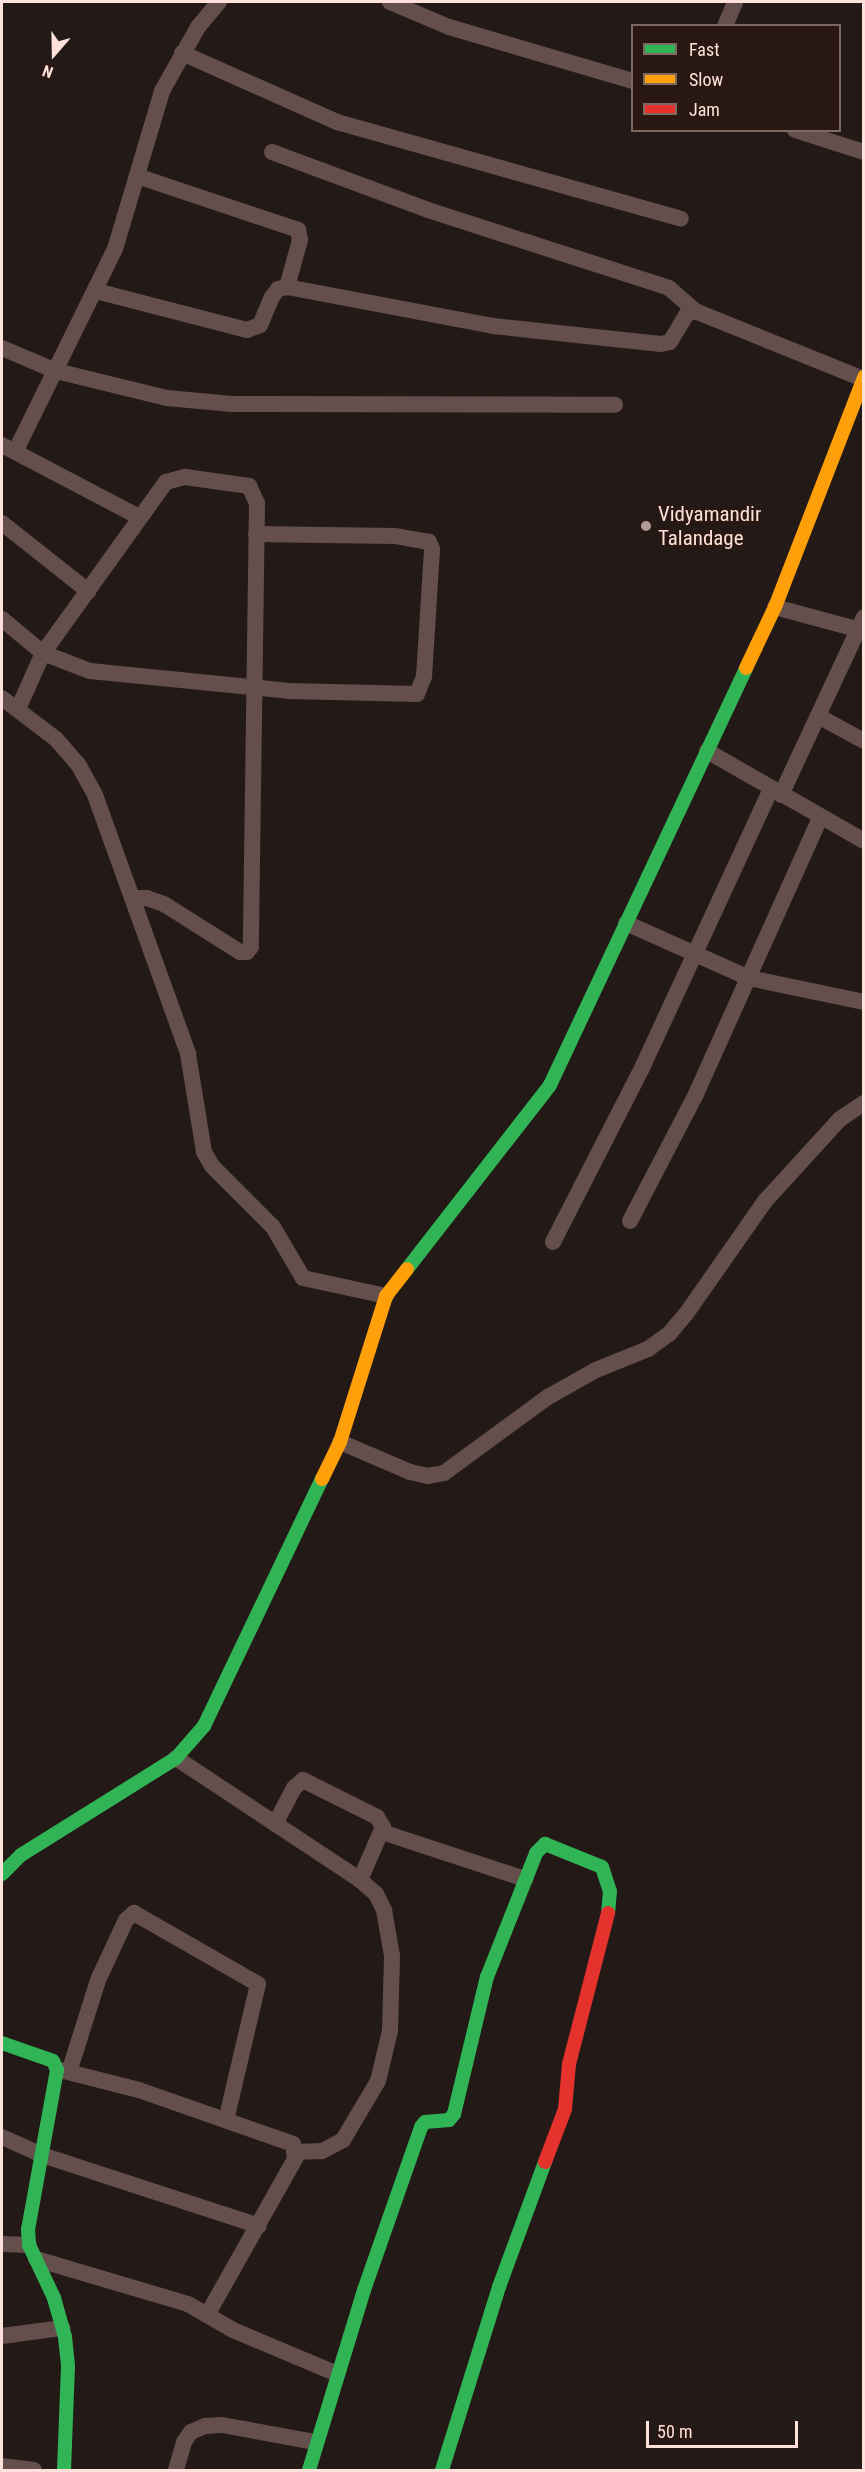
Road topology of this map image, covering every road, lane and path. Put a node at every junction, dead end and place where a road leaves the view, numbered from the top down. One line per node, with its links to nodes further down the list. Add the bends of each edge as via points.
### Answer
1 (219, 2): 5 (street)
2 (390, 2): 6 (street, via 448,27)
3 (735, 2): 4 (street)
4 (726, 24)
5 (182, 53): 10 (street, via 162,92); 11 (street, via 337,122)
6 (631, 80)
7 (801, 132): 9 (street)
8 (272, 152): 14 (street, via 397,200 669,288)
9 (864, 152)
10 (137, 176): 12 (street, via 298,230 300,240); 13 (street, via 123,227)
11 (681, 219)
12 (287, 287): 13 (street, via 278,290 254,331); 14 (street, via 493,326 661,344 670,342 687,314)
13 (96, 291): 16 (street)
14 (695, 311): 17 (street)
15 (2, 348): 16 (street)
16 (56, 371): 18 (street, via 166,398 232,404); 19 (street)
17 (863, 378): 24 (street)
18 (615, 405)
19 (9, 447): 20 (street)
20 (139, 517): 22 (street, via 166,482 174,478 241,482 255,492); 23 (street)
21 (2, 523): 23 (street)
22 (256, 534): 28 (street); 28 (street, via 422,538 432,549 424,678 417,694 327,694)
23 (88, 591): 27 (street)
24 (775, 607): 26 (street); 33 (street)
25 (2, 619): 27 (street)
26 (862, 626): 31 (street)
27 (43, 653): 28 (street, via 90,671); 30 (street)
28 (256, 687): 37 (street, via 251,946 247,952 240,951 164,904)
29 (2, 698): 30 (street)
30 (18, 709): 37 (street, via 78,764 95,795)
31 (818, 716): 32 (street); 34 (street)
32 (864, 741)
33 (707, 751): 34 (street); 38 (street)
34 (776, 792): 35 (street); 39 (street)
35 (820, 818): 36 (street); 40 (street)
36 (864, 841)
37 (133, 898): 45 (street, via 188,1054 204,1152 212,1166 273,1227 303,1278)
38 (626, 923): 39 (street); 45 (street, via 550,1085)
39 (696, 951): 40 (street); 44 (street, via 642,1068)
40 (749, 978): 41 (street); 43 (street, via 696,1094)
41 (864, 1002)
42 (864, 1103): 46 (street, via 840,1119 765,1201 686,1314 669,1334 648,1349 596,1370 548,1397 444,1473 427,1476 411,1472)
43 (630, 1221)
44 (553, 1242)
45 (386, 1296): 46 (street)
46 (340, 1442): 47 (street, via 204,1726)
47 (176, 1758): 48 (street); 50 (street, via 21,1855)
48 (275, 1824): 49 (street, via 294,1788 303,1780 377,1817 382,1821); 52 (street)
49 (382, 1832): 51 (street); 52 (street)
50 (2, 1874)
51 (525, 1879): 65 (street, via 486,1977 454,2114 449,2120 425,2122 421,2127); 72 (street, via 540,1846 552,1846 602,1867 610,1892 608,1912 569,2064 565,2109 499,2287)
52 (360, 1880): 57 (street, via 376,1894 384,1910 392,1956 390,2031 383,2062 372,2093 343,2140 332,2148)
53 (2, 2043): 54 (street, via 53,2061)
54 (64, 2070): 55 (street); 55 (street, via 98,1980 126,1920 134,1913 258,1984); 58 (street)
55 (226, 2120): 57 (street, via 285,2139)
56 (2, 2137): 58 (street)
57 (297, 2152): 59 (street)
58 (42, 2155): 59 (street); 61 (street, via 27,2229)
59 (259, 2226): 62 (street)
60 (2, 2244): 61 (street)
61 (32, 2252): 62 (street, via 164,2295); 63 (street)
62 (207, 2314): 65 (street, via 233,2330)
63 (62, 2328): 64 (street); 69 (street, via 68,2366)
64 (2, 2336)
65 (338, 2374): 66 (street)
66 (315, 2442): 70 (street, via 222,2425 206,2426 191,2432 184,2442); 71 (street)
67 (2, 2466): 68 (street)
68 (34, 2470)
69 (64, 2470)
70 (176, 2470)
71 (309, 2470)
72 (442, 2470)

